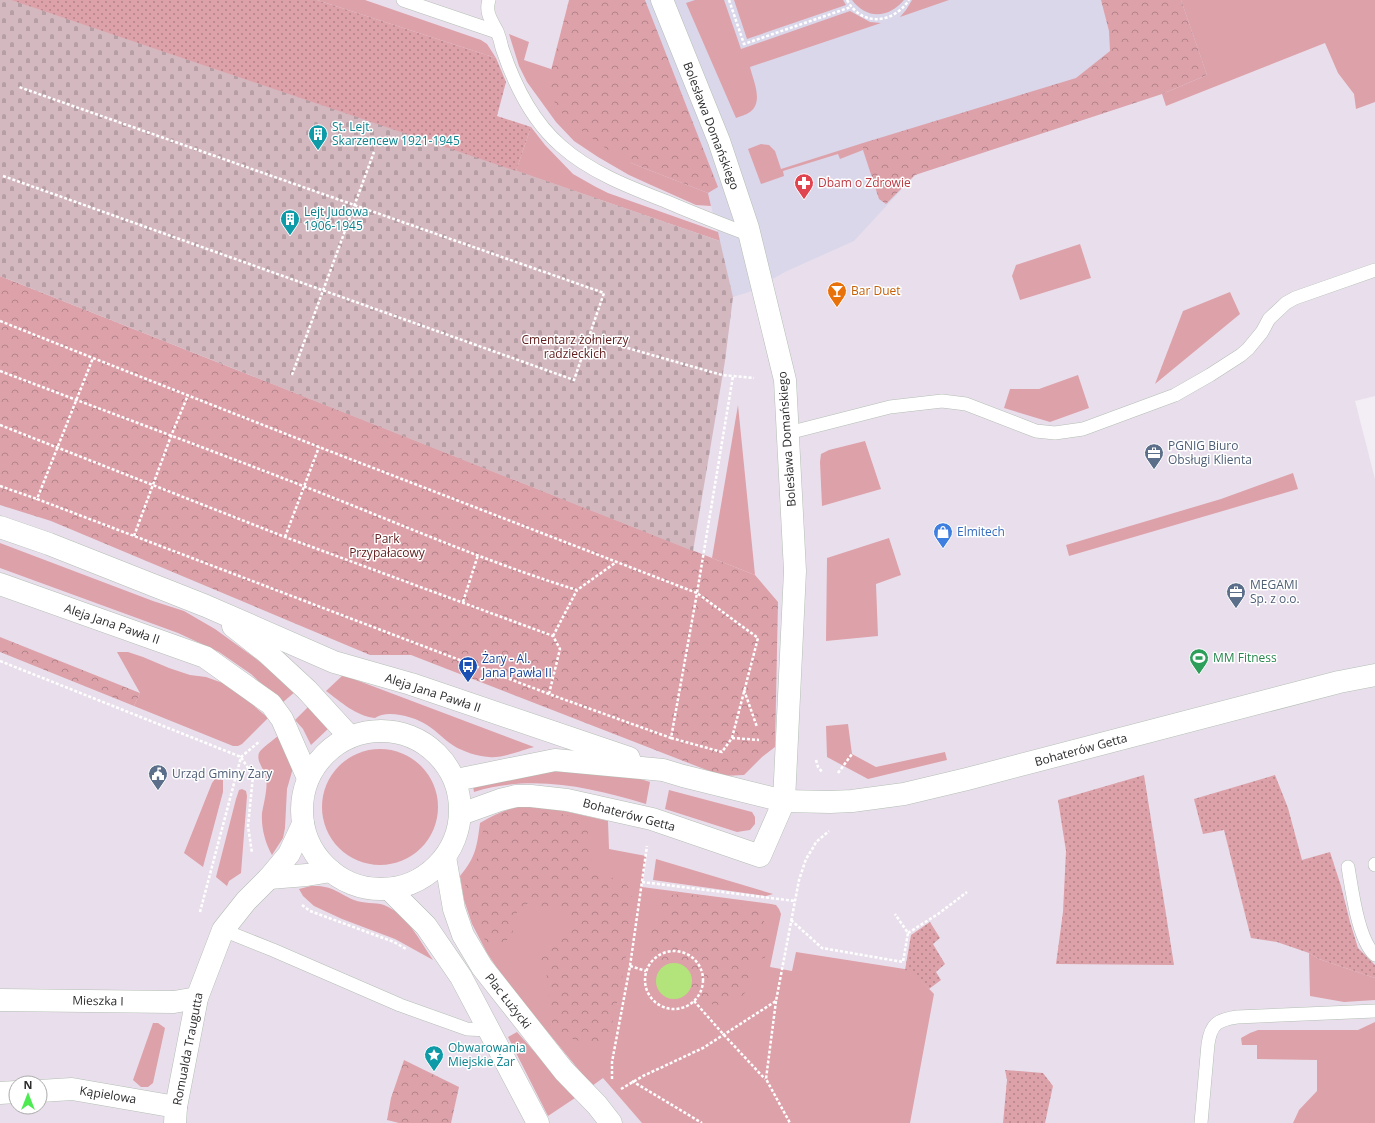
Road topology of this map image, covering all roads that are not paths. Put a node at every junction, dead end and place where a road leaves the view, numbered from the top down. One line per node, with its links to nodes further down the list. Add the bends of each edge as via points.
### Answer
1 (403, 0): 4 (lane)
2 (489, 0): 4 (lane, via 489,19)
3 (662, 0): 5 (street, Bolesława Domańskiego, via 719,140)
4 (497, 32): 5 (lane, via 525,101 561,147 594,169 631,188)
5 (750, 235): 7 (street, Bolesława Domańskiego, via 785,380)
6 (1375, 270): 7 (lane, via 1286,302 1269,318 1253,343 1241,355 1176,395 1083,429 1055,433 1036,431 966,404 942,401 890,407)
7 (788, 433): 16 (street, Bolesława Domańskiego, via 795,572)
8 (0, 527): 10 (street, Aleja Jana Pawła II)
9 (0, 584): 14 (street, Aleja Jana Pawła II, via 205,657 271,704 282,719)
10 (206, 606): 12 (street, Aleja Jana Pawła II, via 266,652 307,690); 13 (street, Aleja Jana Pawła II, via 334,662 411,684)
11 (1375, 675): 16 (street, Bohaterów Getta, via 1339,682 904,794 830,802)
12 (350, 737): 14 (street, via 333,747 319,761); 15 (street, via 374,731 400,733 423,742 442,759)
13 (663, 770): 15 (street, Bohaterów Getta, via 555,760); 16 (street, Bohaterów Getta)
14 (308, 778): 18 (street, via 302,801)
15 (456, 780): 17 (street, via 461,800)
16 (784, 801): 17 (street, Bohaterów Getta, via 760,856 652,819 567,800 516,796)
17 (461, 814): 19 (street, via 454,844)
18 (303, 824): 21 (street, via 311,848); 22 (street, Romualda Traugutta, via 289,854)
19 (445, 858): 23 (street, via 440,866 419,881); 33 (street, Plac Łużycki, via 454,909 463,935 482,967 564,1071)
20 (1348, 867): 25 (lane, via 1362,934)
21 (331, 871): 22 (street); 23 (street, via 346,882 370,889)
22 (269, 878): 24 (street, Romualda Traugutta)
23 (388, 889): 29 (street, Plac Łużycki, via 426,926 460,977)
24 (223, 930): 26 (street, Romualda Traugutta); 29 (lane, via 400,1005 467,1029)
25 (1375, 955)
26 (196, 998): 27 (street, Mieszka I, via 174,1002); 31 (street, Romualda Traugutta)
27 (0, 1000)
28 (1375, 1011): 34 (lane, via 1237,1017 1224,1019 1215,1024 1208,1044)
29 (489, 1030): 32 (street, Plac Łużycki)
30 (48, 1091): 31 (street, Kąpielowa, via 72,1090)
31 (176, 1115)
32 (538, 1123)
33 (611, 1123)
34 (1202, 1123)

